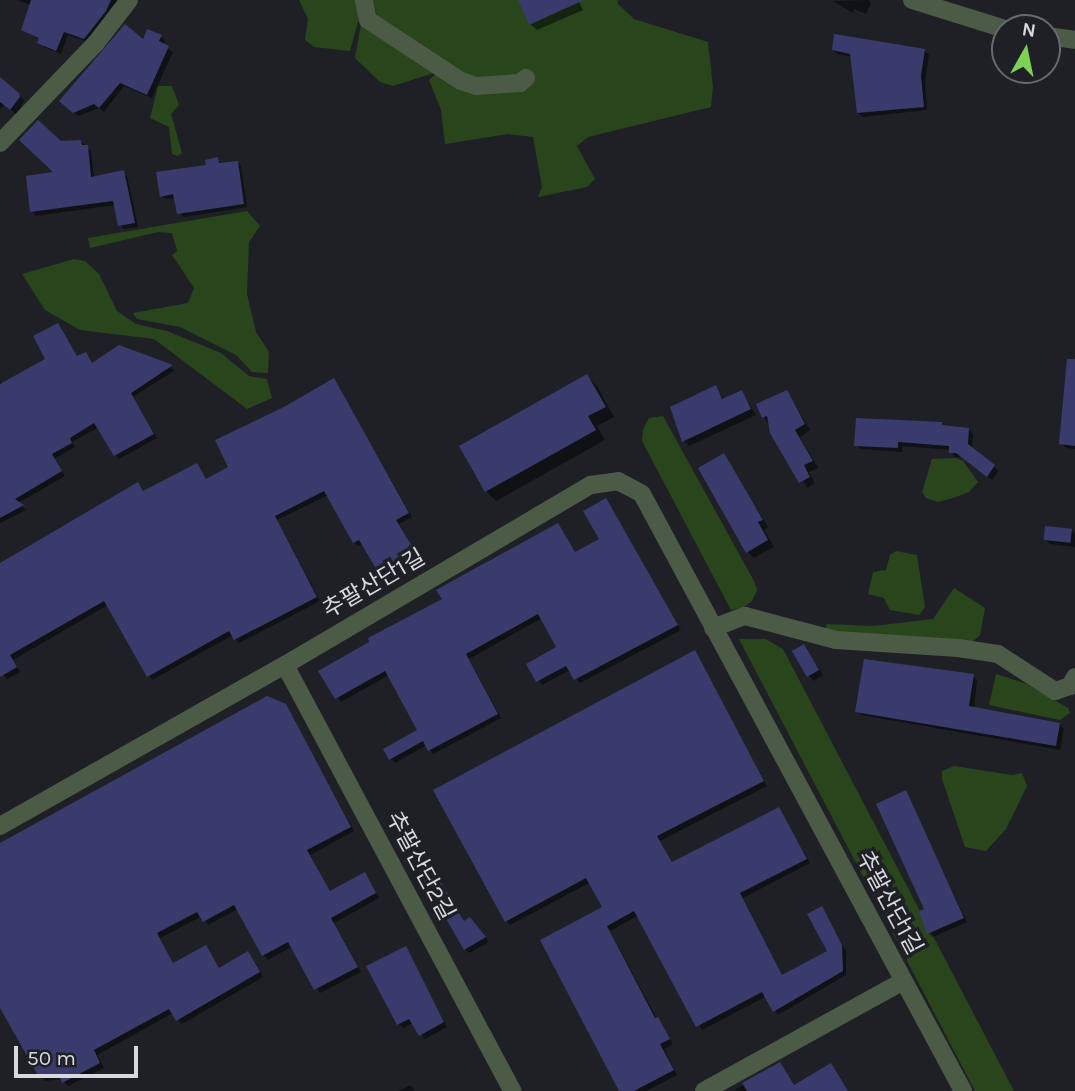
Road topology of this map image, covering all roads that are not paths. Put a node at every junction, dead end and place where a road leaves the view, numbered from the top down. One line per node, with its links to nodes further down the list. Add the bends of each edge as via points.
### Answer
1 (129, 0): 6 (street, via 96,43)
2 (364, 0): 5 (street, via 368,20 461,81 477,86 520,83)
3 (912, 0): 4 (street)
4 (991, 25)
5 (526, 78)
6 (0, 143)
7 (713, 628): 8 (street, 추팔산단1길, via 642,494 618,481 591,485); 9 (street, via 745,616 836,640 998,654 1055,691 1070,686); 11 (street, 추팔산단1길)
8 (285, 665): 10 (street, 추팔산단1길); 12 (street, 추팔산단2길)
9 (1075, 677)
10 (0, 826)
11 (903, 981): 13 (street); 14 (street, 추팔산단1길)
12 (512, 1091)
13 (704, 1091)
14 (963, 1091)

